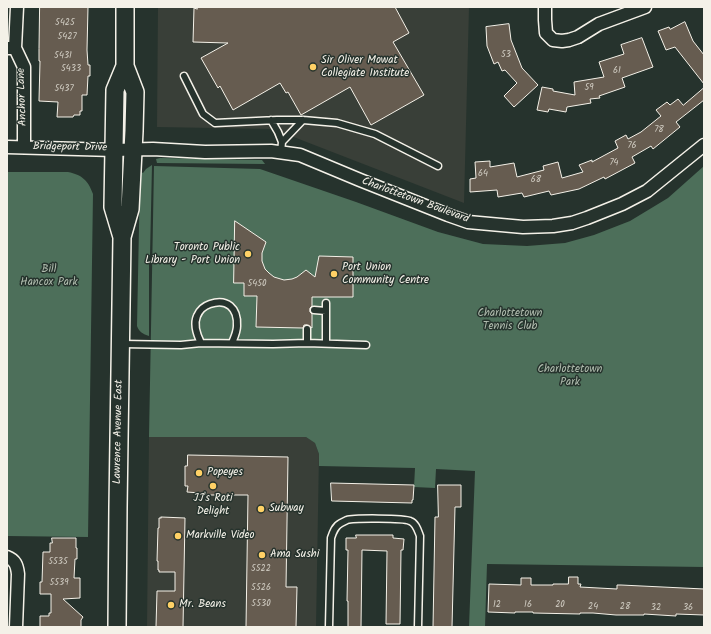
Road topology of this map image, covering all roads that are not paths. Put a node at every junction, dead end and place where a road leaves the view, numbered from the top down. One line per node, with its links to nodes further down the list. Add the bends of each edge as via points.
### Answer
1 (17, 7): 5 (street)
2 (125, 7): 6 (main road, Lawrence Avenue East)
3 (545, 7): 4 (street, via 546,34 553,40 562,41 578,37 599,24)
4 (645, 7)
5 (11, 48): 11 (street, Anchor Lane, via 24,67)
6 (125, 66): 14 (main road, Lawrence Avenue East, via 134,92); 15 (main road, Lawrence Avenue East, via 115,90)
7 (184, 76): 8 (lane, via 203,114 215,123)
8 (271, 120): 9 (lane); 12 (lane)
9 (303, 120): 12 (lane); 16 (lane, via 337,123 375,134)
10 (7, 147): 11 (street, Bridgeport Drive)
11 (24, 147): 15 (street, Bridgeport Drive)
12 (282, 147): 13 (street, Charlottetown Boulevard, via 468,222 523,227 572,223 622,204 647,190); 14 (street, Charlottetown Boulevard, via 205,152)
13 (703, 148)
14 (133, 149): 15 (street, Bridgeport Drive); 17 (main road, Lawrence Avenue East, via 130,209)
15 (114, 150): 17 (main road, Lawrence Avenue East, via 113,206)
16 (438, 166)
17 (122, 237): 26 (main road, Lawrence Avenue East)
18 (326, 303): 20 (lane)
19 (314, 310): 20 (lane)
20 (326, 311): 25 (lane)
21 (307, 329): 24 (lane)
22 (201, 343): 23 (lane); 23 (lane, via 196,330 197,316 204,306 214,302 224,302 231,306 236,314 237,326); 26 (lane)
23 (232, 343): 24 (lane)
24 (306, 343): 25 (lane)
25 (326, 343): 27 (lane)
26 (121, 344): 30 (main road, Lawrence Avenue East)
27 (366, 345)
28 (7, 557): 29 (street, via 16,564 18,574)
29 (16, 627)
30 (117, 627)
31 (329, 627): 32 (lane, via 331,538 340,523 348,520 377,519 410,521 416,526 420,536)
32 (418, 627)

